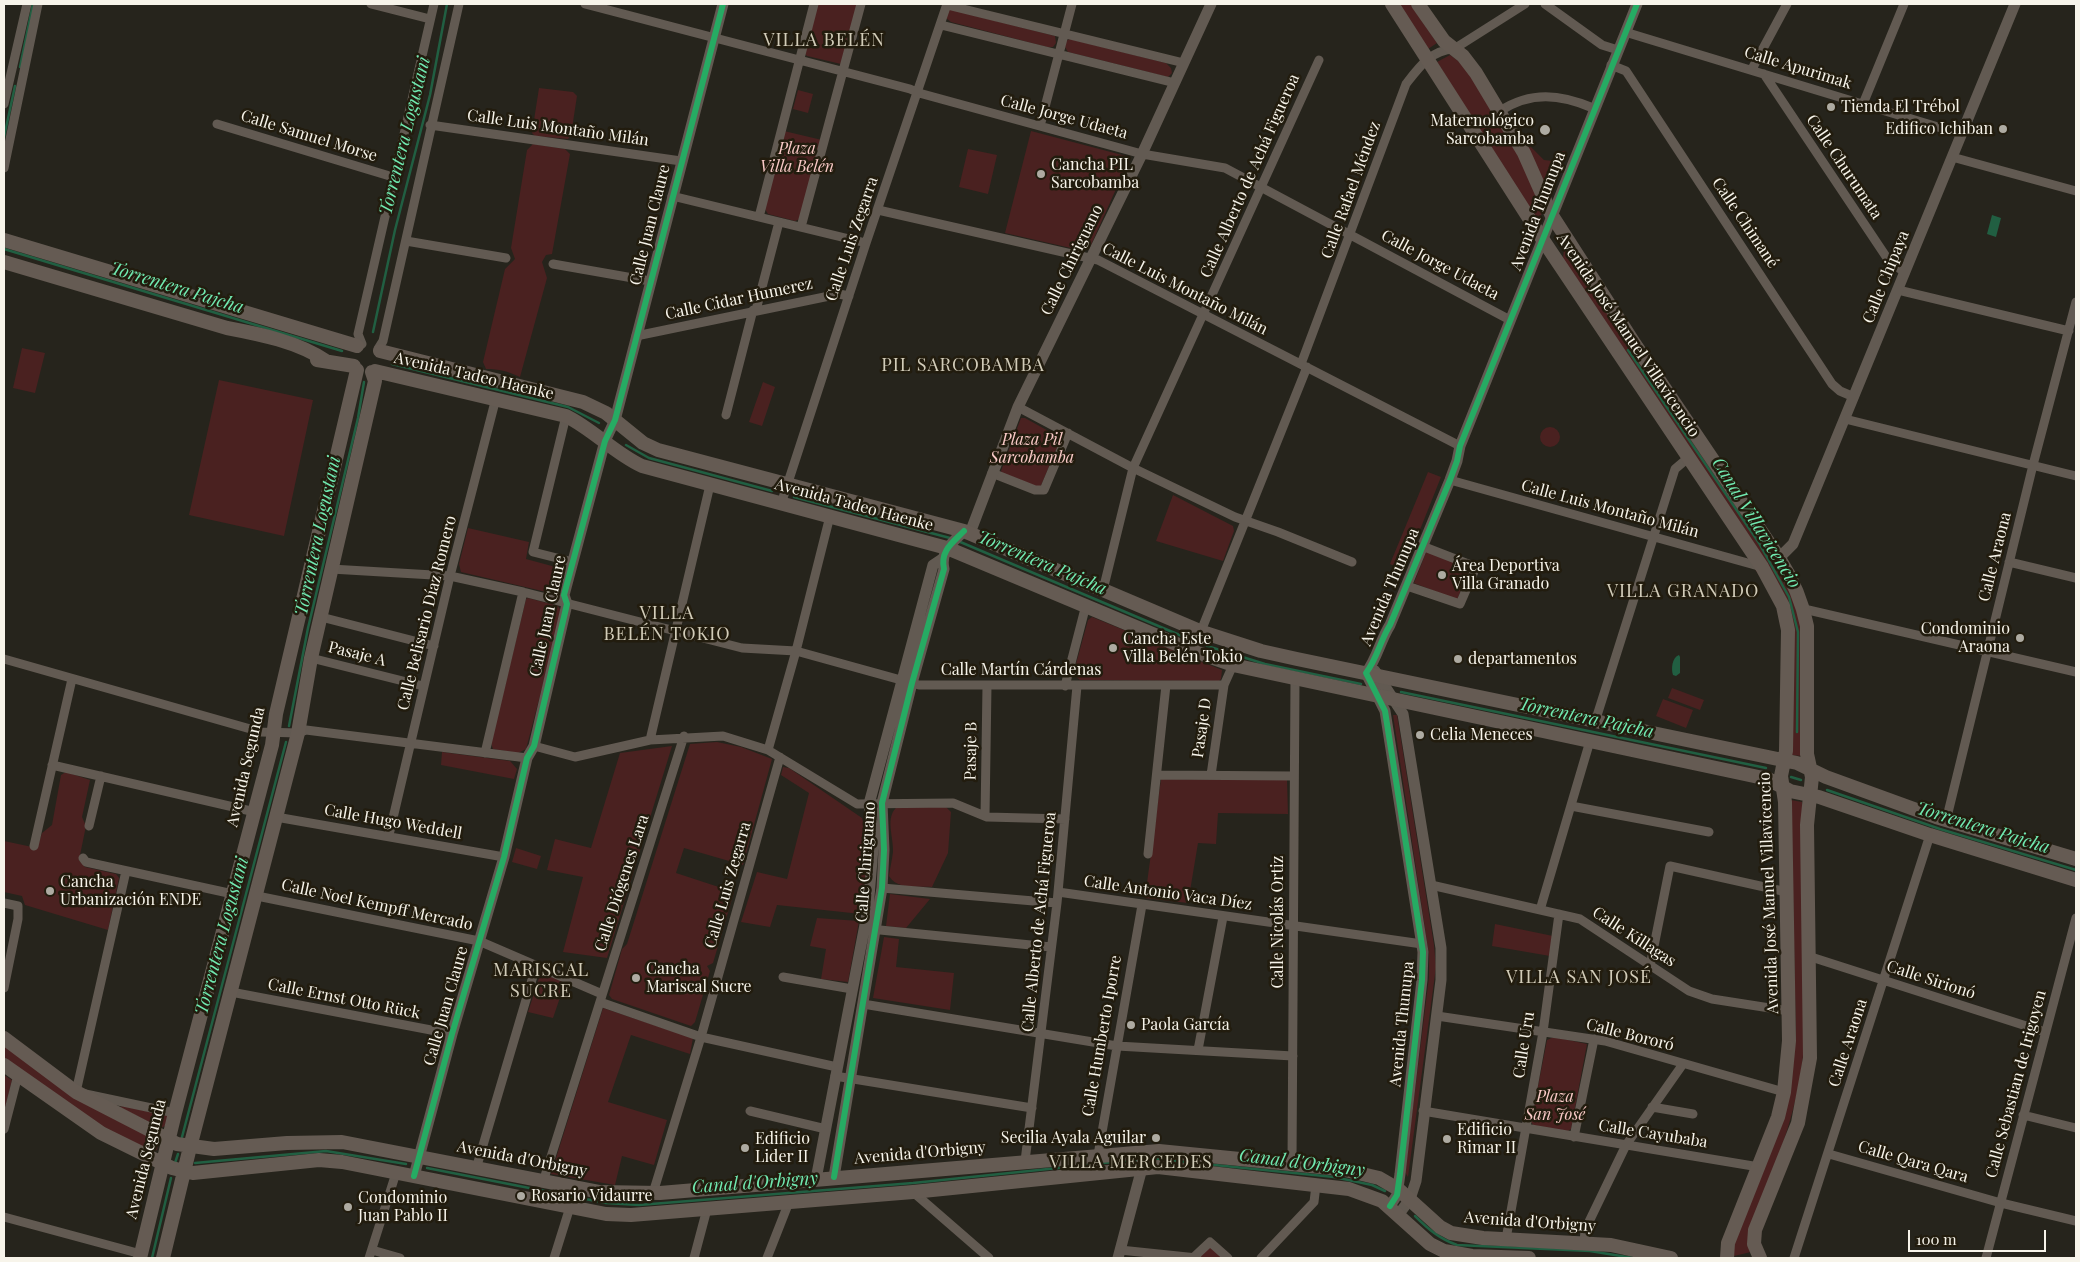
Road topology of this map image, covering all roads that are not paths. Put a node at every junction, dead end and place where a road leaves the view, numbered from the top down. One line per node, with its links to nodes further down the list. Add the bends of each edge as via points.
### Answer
1 (27, 4): 36 (street)
2 (38, 4): 38 (street)
3 (371, 4): 21 (street)
4 (434, 4): 21 (street)
5 (459, 4): 46 (street)
6 (585, 4): 25 (street, Calle Jorge Udaeta)
7 (723, 4): 25 (street, Calle Juan Claure)
8 (814, 4): 30 (street)
9 (861, 4): 35 (street)
10 (947, 4): 22 (street, Calle Luis Zegarra); 24 (street)
11 (1072, 4): 24 (street)
12 (1211, 4): 32 (street, Calle Chiriguano)
13 (1392, 4): 29 (main road, Avenida José Manuel Villavicencio)
14 (1418, 4): 26 (main road, Avenida José Manuel Villavicencio, via 1444,41)
15 (1525, 4): 26 (street, Calle Rafael Méndez)
16 (1545, 4): 27 (street, via 1602,45)
17 (1637, 4): 23 (street, Avenida Thunupa)
18 (1787, 4): 34 (street)
19 (1904, 4): 42 (street)
20 (2015, 4): 48 (street, Calle Chipaya)
21 (430, 19): 53 (street)
22 (941, 25): 28 (street); 40 (street, Calle Luis Zegarra)
23 (1625, 32): 27 (street, Avenida Thunupa); 34 (street, Calle Apurimak)
24 (1064, 34): 28 (street); 32 (street)
25 (714, 37): 30 (street, Calle Jorge Udaeta); 51 (street, Calle Juan Claure)
26 (1454, 49): 29 (street, Calle Rafael Méndez, via 1443,50); 44 (main road, Avenida José Manuel Villavicencio, via 1467,62)
27 (1618, 50): 33 (street, Avenida Thunupa)
28 (1059, 54): 39 (street); 47 (street)
29 (1428, 58): 62 (street, Calle Rafael Méndez, via 1406,84); 64 (main road, Avenida José Manuel Villavicencio)
30 (800, 59): 35 (street, Calle Jorge Udaeta); 59 (street)
31 (1319, 60): 54 (street, Calle Alberto de Achá Figueroa)
32 (1184, 63): 39 (street, Calle Chiriguano)
33 (1611, 65): 43 (street, Avenida Thunupa); 87 (street, Calle Chimané, via 1626,71 1832,384)
34 (1752, 69): 37 (street, Calle Apurimak)
35 (843, 71): 40 (street, Calle Jorge Udaeta); 61 (street)
36 (7, 74): 38 (street); 41 (street)
37 (1764, 74): 42 (street, Calle Apurimak); 71 (street, Calle Churumata, via 1887,258)
38 (22, 77): 52 (street)
39 (1175, 83): 49 (street, Calle Chiriguano)
40 (919, 93): 47 (street, Calle Jorge Udaeta); 57 (street, Calle Luis Zegarra)
41 (4, 104)
42 (1862, 104): 48 (street, Calle Apurimak)
43 (1593, 108): 44 (street, via 1567,99 1539,96 1525,98); 58 (street, Avenida Thunupa)
44 (1500, 112): 58 (main road, Avenida José Manuel Villavicencio, via 1524,152)
45 (216, 124): 53 (street, Calle Samuel Morse)
46 (430, 125): 51 (street, Calle Luis Montaño Milán); 65 (street)
47 (1040, 126): 49 (street, Calle Jorge Udaeta)
48 (1961, 134): 50 (street, Calle Chipaya)
49 (1142, 154): 54 (street, Calle Jorge Udaeta, via 1225,168); 67 (street, Calle Chiriguano)
50 (1952, 157): 55 (street); 71 (street, Calle Chipaya)
51 (681, 161): 56 (street, Calle Juan Claure)
52 (4, 168)
53 (393, 177): 81 (street, via 358,334)
54 (1262, 187): 62 (street, Calle Jorge Udaeta); 77 (street, Calle Alberto de Achá Figueroa)
55 (2076, 191)
56 (672, 196): 59 (street); 72 (street, Calle Juan Claure)
57 (878, 210): 66 (street, Calle Luis Zegarra); 67 (street, Calle Luis Montaño Milán)
58 (1551, 214): 64 (street, Avenida Thunupa); 110 (main road, Avenida José Manuel Villavicencio)
59 (759, 217): 60 (street)
60 (779, 222): 61 (street); 76 (street)
61 (801, 227): 66 (street)
62 (1351, 234): 78 (street, Calle Jorge Udaeta); 83 (street, Calle Rafael Méndez)
63 (4, 240): 81 (main road)
64 (1543, 240): 78 (street, Avenida Thunupa); 96 (main road, Avenida José Manuel Villavicencio)
65 (406, 241): 68 (street); 82 (street)
66 (866, 243): 74 (street, Calle Luis Zegarra)
67 (1091, 257): 77 (street, Calle Luis Montaño Milán); 88 (street, Calle Chiriguano)
68 (506, 258)
69 (4, 262): 84 (main road, via 227,328 248,339 316,360)
70 (553, 264): 72 (street)
71 (1905, 273): 73 (street, Calle Chipaya)
72 (650, 281): 80 (street, Calle Juan Claure)
73 (1898, 290): 79 (street); 87 (street, Calle Chipaya)
74 (848, 296): 76 (street, Calle Cidar Humerez, via 839,294); 102 (street, Calle Luis Zegarra)
75 (2076, 302): 79 (street, Calle Araona)
76 (754, 310): 80 (street, Calle Cidar Humerez); 89 (street)
77 (1204, 314): 83 (street, Calle Luis Montaño Milán); 98 (street, Calle Alberto de Achá Figueroa)
78 (1510, 320): 95 (street, Avenida Thunupa)
79 (2069, 331): 97 (street, Calle Araona)
80 (636, 336): 92 (street, Calle Juan Claure)
81 (359, 345): 82 (main road, via 371,344); 84 (main road, via 352,354)
82 (379, 350): 85 (main road, via 382,361); 92 (main road, Avenida Tadeo Haenke, via 565,396)
83 (1304, 366): 95 (street, Calle Luis Montaño Milán); 106 (street, Calle Rafael Méndez)
84 (356, 368): 85 (main road, via 364,373); 147 (main road, Avenida Segunda)
85 (374, 371): 86 (main road, Avenida Tadeo Haenke); 115 (main road, via 375,381)
86 (496, 398): 90 (main road, Avenida Tadeo Haenke); 116 (street, Calle Belisario Díaz Romero)
87 (1854, 398): 91 (street, Calle Chipaya)
88 (1018, 407): 93 (street); 99 (street, Calle Chiriguano)
89 (726, 415)
90 (566, 416): 94 (main road, Avenida Tadeo Haenke); 111 (street, via 533,552)
91 (1845, 419): 97 (street); 110 (street, Calle Chipaya, via 1794,544)
92 (615, 420): 94 (street, Calle Juan Claure); 102 (main road, Avenida Tadeo Haenke, via 652,448)
93 (1068, 433): 98 (street); 99 (street, via 1044,490 1035,490)
94 (605, 441): 103 (main road, Avenida Tadeo Haenke, via 642,466); 111 (street, Calle Juan Claure)
95 (1460, 446): 101 (street, Avenida Thunupa)
96 (1688, 458): 107 (street, via 1675,469); 114 (main road, Avenida José Manuel Villavicencio)
97 (2033, 465): 100 (street); 113 (street, Calle Araona)
98 (1133, 468): 106 (street); 119 (street, Calle Alberto de Achá Figueroa)
99 (992, 473): 108 (street, Calle Chiriguano)
100 (2076, 476)
101 (1450, 480): 107 (street, Calle Luis Montaño Milán); 109 (street, Avenida Thunupa)
102 (786, 484): 104 (street, Calle Luis Zegarra); 108 (main road, Avenida Tadeo Haenke)
103 (710, 485): 104 (main road, Avenida Tadeo Haenke); 125 (street)
104 (781, 504): 105 (main road, Avenida Tadeo Haenke)
105 (830, 516): 108 (main road, Avenida Tadeo Haenke); 130 (street)
106 (1244, 521): 112 (street); 126 (street, Calle Rafael Méndez)
107 (1654, 536): 114 (street, Calle Luis Montaño Milán); 146 (street)
108 (956, 542): 119 (main road, Avenida Tadeo Haenke); 122 (main road, Avenida Tadeo Haenke); 138 (street, Calle Chiriguano, via 933,565)
109 (1422, 546): 118 (street, Avenida Thunupa); 118 (street, via 1476,567 1460,604)
110 (1779, 558): 123 (main road, Avenida José Manuel Villavicencio, via 1798,591)
111 (573, 562): 121 (street, Calle Juan Claure, via 564,595)
112 (1352, 562)
113 (2009, 562): 117 (street); 129 (street, Calle Araona)
114 (1762, 567): 158 (main road, Avenida José Manuel Villavicencio, via 1783,606 1788,630)
115 (331, 569): 116 (street, Calle Martín Cárdenas); 124 (main road)
116 (450, 576): 120 (street, Calle Martín Cárdenas); 127 (street, Calle Belisario Díaz Romero)
117 (2076, 578)
118 (1407, 586): 134 (street, Avenida Thunupa, via 1380,641)
119 (1103, 590): 126 (main road, Avenida Tadeo Haenke)
120 (523, 592): 121 (street, Calle Martín Cárdenas); 155 (street)
121 (567, 604): 125 (street, Calle Martín Cárdenas); 153 (street, Calle Juan Claure)
122 (1086, 605): 128 (main road, Avenida Tadeo Haenke); 142 (street)
123 (1804, 609): 129 (street); 160 (main road, Avenida José Manuel Villavicencio)
124 (321, 616): 127 (street); 131 (main road)
125 (676, 632): 130 (street, Calle Martín Cárdenas, via 742,648); 150 (street)
126 (1201, 634): 128 (street, Calle Rafael Méndez); 134 (main road, Avenida Tadeo Haenke, via 1261,651)
127 (434, 646): 140 (street, Calle Belisario Díaz Romero)
128 (1194, 649): 133 (main road, Avenida Tadeo Haenke)
129 (1987, 650): 135 (street); 174 (street, Calle Araona)
130 (796, 651): 138 (street, Calle Martín Cárdenas); 154 (street)
131 (311, 658): 140 (street, Pasaje A); 148 (main road)
132 (4, 659): 136 (street)
133 (1233, 665): 137 (main road, Avenida Tadeo Haenke); 139 (street)
134 (1372, 671): 145 (street, Avenida Thunupa); 146 (main road, Avenida Tadeo Haenke)
135 (2076, 672)
136 (72, 679): 147 (street, via 261,732); 159 (street)
137 (1295, 679): 145 (main road, Avenida Tadeo Haenke); 164 (street, Calle Nicolás Ortiz)
138 (907, 681): 141 (street, Calle Martín Cárdenas, via 919,685); 167 (street, Calle Chiriguano); 168 (street, Calle Chiriguano)
139 (1224, 685): 144 (street, Calle Martín Cárdenas); 162 (street, Pasaje D)
140 (424, 686): 152 (street, Calle Belisario Díaz Romero)
141 (987, 686): 142 (street, Calle Martín Cárdenas); 171 (street, Pasaje B)
142 (1064, 686): 143 (street, Calle Martín Cárdenas)
143 (1078, 686): 144 (street, Calle Martín Cárdenas); 173 (street, Calle Alberto de Achá Figueroa)
144 (1166, 686): 161 (street)
145 (1384, 697): 151 (main road, Avenida Tadeo Haenke); 186 (street, Avenida Thunupa, via 1403,714); 203 (street, Avenida Thunupa)
146 (1595, 722): 158 (main road, Avenida Tadeo Haenke)
147 (273, 731): 148 (street); 170 (main road, Avenida Segunda)
148 (298, 733): 152 (street, via 306,730); 172 (main road)
149 (684, 736): 150 (street); 154 (street, via 723,736); 213 (street, Calle Diógenes Lara)
150 (650, 740): 153 (street, via 574,757)
151 (1590, 741): 165 (main road, Avenida Tadeo Haenke, via 1754,776); 169 (street)
152 (410, 744): 155 (street); 177 (street, Calle Belisario Díaz Romero)
153 (534, 746): 157 (street, Calle Juan Claure)
154 (768, 750): 156 (street)
155 (485, 753): 157 (street)
156 (780, 757): 168 (street, via 857,804); 221 (street, Calle Luis Zegarra)
157 (527, 758): 181 (street, Calle Juan Claure)
158 (1784, 761): 160 (main road, Avenida Tadeo Haenke); 165 (main road, Avenida José Manuel Villavicencio)
159 (52, 765): 163 (street); 179 (street)
160 (1810, 769): 166 (main road, Avenida José Manuel Villavicencio); 174 (main road, Avenida Tadeo Haenke)
161 (1157, 775): 162 (street); 180 (street)
162 (1211, 775): 164 (street)
163 (101, 776): 170 (street); 175 (street)
164 (1294, 776): 199 (street, Calle Nicolás Ortiz)
165 (1782, 785): 166 (main road, Avenida Tadeo Haenke, via 1790,791); 189 (main road, Avenida José Manuel Villavicencio)
166 (1809, 796): 178 (main road, Avenida Tadeo Haenke); 205 (main road, Avenida José Manuel Villavicencio)
167 (882, 803): 168 (street); 171 (street, via 953,803); 187 (street, Calle Chiriguano)
168 (870, 804): 200 (street, Calle Chiriguano, via 873,866)
169 (1571, 806): 176 (street); 195 (street)
170 (255, 812): 190 (main road, Avenida Segunda)
171 (985, 816): 173 (street)
172 (276, 817): 177 (street, Calle Hugo Weddell); 191 (main road)
173 (1065, 819): 188 (street, Calle Alberto de Achá Figueroa)
174 (1946, 821): 183 (main road, Avenida Tadeo Haenke)
175 (89, 826)
176 (1709, 832)
177 (389, 836): 181 (street, Calle Hugo Weddell)
178 (1930, 836): 185 (main road, Avenida Tadeo Haenke); 209 (street, Calle Araona)
179 (34, 846)
180 (1148, 854)
181 (504, 857): 202 (street, Calle Juan Claure)
182 (83, 858): 184 (street, via 86,862)
183 (2076, 858)
184 (126, 871): 190 (street); 232 (street)
185 (2076, 880)
186 (1431, 885): 195 (street, Calle Killagas); 216 (street, Avenida Thunupa, via 1442,962)
187 (882, 888): 193 (street); 201 (street, Calle Chiriguano)
188 (1058, 892): 193 (street, Calle Alberto de Achá Figueroa); 194 (street, Calle Antonio Vaca Díez)
189 (1787, 892): 207 (street, via 1670,866); 215 (main road, Avenida José Manuel Villavicencio)
190 (233, 894): 238 (main road, Avenida Segunda)
191 (256, 896): 202 (street, Calle Noel Kempff Mercado); 212 (main road)
192 (4, 903): 210 (street, via 18,906)
193 (1057, 904): 204 (street, Calle Alberto de Achá Figueroa)
194 (1142, 906): 197 (street, Calle Antonio Vaca Díez); 224 (street, Calle Humberto Iporre)
195 (1540, 910): 196 (street, Calle Killagas)
196 (1559, 914): 207 (street, Calle Killagas, via 1580,919); 218 (street, Calle Uru)
197 (1223, 917): 199 (street, Calle Antonio Vaca Díez); 225 (street)
198 (2076, 918): 219 (street, Calle Sebastian de Irigoyen)
199 (1293, 927): 203 (street, Calle Antonio Vaca Díez); 226 (street, Calle Nicolás Ortiz)
200 (864, 928): 201 (street); 211 (street, Calle Chiriguano)
201 (876, 930): 204 (street); 214 (street, Calle Chiriguano)
202 (478, 942): 206 (street, Calle Noel Kempff Mercado); 220 (street, Calle Juan Claure)
203 (1422, 944): 267 (street, Avenida Thunupa, via 1422,980)
204 (1051, 947): 217 (street, Calle Alberto de Achá Figueroa)
205 (1808, 956): 209 (street, Calle Sirionó); 296 (main road, Avenida José Manuel Villavicencio, via 1811,1046 1806,1087 1791,1144 1755,1230 1754,1244)
206 (536, 966): 213 (street, Calle Noel Kempff Mercado); 258 (street)
207 (1650, 966): 215 (street, Calle Killagas, via 1689,991 1712,999)
208 (783, 977): 211 (street)
209 (1884, 980): 219 (street, Calle Sirionó); 251 (street, Calle Araona)
210 (4, 988)
211 (852, 989): 229 (street, Calle Chiriguano)
212 (231, 992): 220 (street, Calle Ernst Otto Rück); 248 (main road)
213 (601, 998): 221 (street, Calle Noel Kempff Mercado); 265 (street, Calle Diógenes Lara)
214 (863, 1004): 217 (street); 231 (street, Calle Chiriguano)
215 (1790, 1011): 233 (main road, Avenida José Manuel Villavicencio)
216 (1437, 1016): 218 (street, Calle Bororó); 237 (street, Avenida Thunupa)
217 (1042, 1032): 224 (street); 234 (street, Calle Alberto de Achá Figueroa)
218 (1543, 1032): 223 (street, Calle Bororó); 241 (street, Calle Uru)
219 (2045, 1032): 240 (street, Calle Sebastian de Irigoyen)
220 (452, 1034): 252 (street, Calle Juan Claure)
221 (701, 1036): 229 (street, Calle Noel Kempff Mercado); 269 (street, Calle Luis Zegarra)
222 (4, 1038): 232 (main road, Avenida d'Orbigny)
223 (1594, 1039): 227 (street, Calle Bororó); 245 (street)
224 (1117, 1046): 225 (street); 250 (street, Calle Humberto Iporre)
225 (1198, 1050): 226 (street)
226 (1292, 1056): 255 (street, Calle Nicolás Ortiz)
227 (1683, 1064): 233 (street, Calle Bororó); 235 (street)
228 (4, 1065): 230 (main road)
229 (836, 1071): 231 (street, Calle Noel Kempff Mercado); 244 (street, Calle Chiriguano)
230 (18, 1075): 243 (street); 254 (main road, via 102,1133)
231 (850, 1078): 234 (street, Calle Noel Kempff Mercado); 263 (street, Calle Chiriguano)
232 (76, 1092): 238 (street); 246 (main road, Avenida d'Orbigny)
233 (1784, 1092): 256 (main road, Avenida José Manuel Villavicencio)
234 (1032, 1108): 253 (street, Calle Alberto de Achá Figueroa)
235 (1652, 1108): 239 (street); 247 (street)
236 (750, 1111): 244 (street)
237 (1423, 1111): 241 (street, Calle Cayubaba); 270 (street, Avenida Thunupa, via 1416,1180)
238 (175, 1113): 246 (main road, Avenida Segunda)
239 (1693, 1114)
240 (2023, 1115): 242 (street); 272 (street, Calle Sebastian de Irigoyen)
241 (1525, 1128): 245 (street, Calle Cayubaba); 278 (street, Calle Uru)
242 (2076, 1128)
243 (4, 1129)
244 (826, 1129): 264 (street, Calle Chiriguano)
245 (1574, 1136): 247 (street, Calle Cayubaba)
246 (169, 1140): 248 (main road, Avenida d'Orbigny); 254 (main road, Avenida Segunda)
247 (1626, 1145): 256 (street, Calle Cayubaba); 279 (street, via 1585,1230)
248 (190, 1147): 252 (main road, Avenida d'Orbigny, via 214,1150 332,1141); 259 (main road)
249 (1142, 1151): 250 (main road, Avenida d'Orbigny); 255 (main road, Avenida d'Orbigny); 257 (street)
250 (1098, 1154): 253 (main road, Avenida d'Orbigny); 260 (street, Calle Humberto Iporre)
251 (1829, 1154): 272 (street, Calle Qara Qara); 297 (street, Calle Araona)
252 (419, 1157): 258 (main road, Avenida d'Orbigny); 262 (street, Calle Juan Claure)
253 (1025, 1161): 263 (main road, Avenida d'Orbigny)
254 (163, 1164): 259 (main road); 282 (main road, Avenida Segunda)
255 (1292, 1164): 267 (main road, Avenida d'Orbigny, via 1364,1174)
256 (1759, 1167): 295 (main road, Avenida José Manuel Villavicencio, via 1728,1243)
257 (1142, 1168): 260 (main road); 266 (main road, via 1158,1167); 281 (street)
258 (476, 1169): 265 (main road, Avenida d'Orbigny)
259 (184, 1172): 261 (main road, via 319,1160); 285 (main road)
260 (1095, 1172): 268 (main road)
261 (396, 1173): 262 (main road); 280 (street)
262 (414, 1176): 273 (main road)
263 (834, 1177): 264 (main road, Avenida d'Orbigny)
264 (816, 1179): 269 (main road, Avenida d'Orbigny)
265 (543, 1182): 269 (main road, Avenida d'Orbigny, via 600,1192)
266 (1316, 1185): 275 (main road, via 1349,1189 1371,1196); 291 (street, via 1314,1202)
267 (1398, 1188): 270 (main road, Avenida d'Orbigny); 275 (street, Avenida Thunupa)
268 (913, 1192): 271 (main road); 283 (street)
269 (653, 1193)
270 (1410, 1200): 275 (street, Avenida Thunupa); 278 (main road, Avenida d'Orbigny, via 1451,1233)
271 (789, 1202): 274 (main road); 289 (street)
272 (2000, 1202): 277 (street, Calle Qara Qara); 298 (street, Calle Sebastian de Irigoyen)
273 (570, 1207): 274 (main road, via 632,1215); 287 (street)
274 (706, 1209): 288 (street)
275 (1395, 1210): 292 (main road, via 1418,1234 1444,1251)
276 (4, 1216): 282 (street)
277 (2076, 1221)
278 (1506, 1239): 279 (main road, Avenida d'Orbigny)
279 (1584, 1243): 294 (main road, Avenida d'Orbigny, via 1611,1245)
280 (370, 1254): 286 (street)
281 (1119, 1254): 284 (street)
282 (140, 1256)
283 (984, 1256)
284 (1196, 1257): 290 (street, via 1210,1242)
285 (163, 1258)
286 (400, 1258)
287 (554, 1258)
288 (694, 1258)
289 (767, 1258)
290 (1228, 1258)
291 (1262, 1258)
292 (1520, 1258): 293 (main road)
293 (1529, 1258)
294 (1671, 1258)
295 (1728, 1258)
296 (1760, 1258)
297 (1794, 1258)
298 (1986, 1258)

